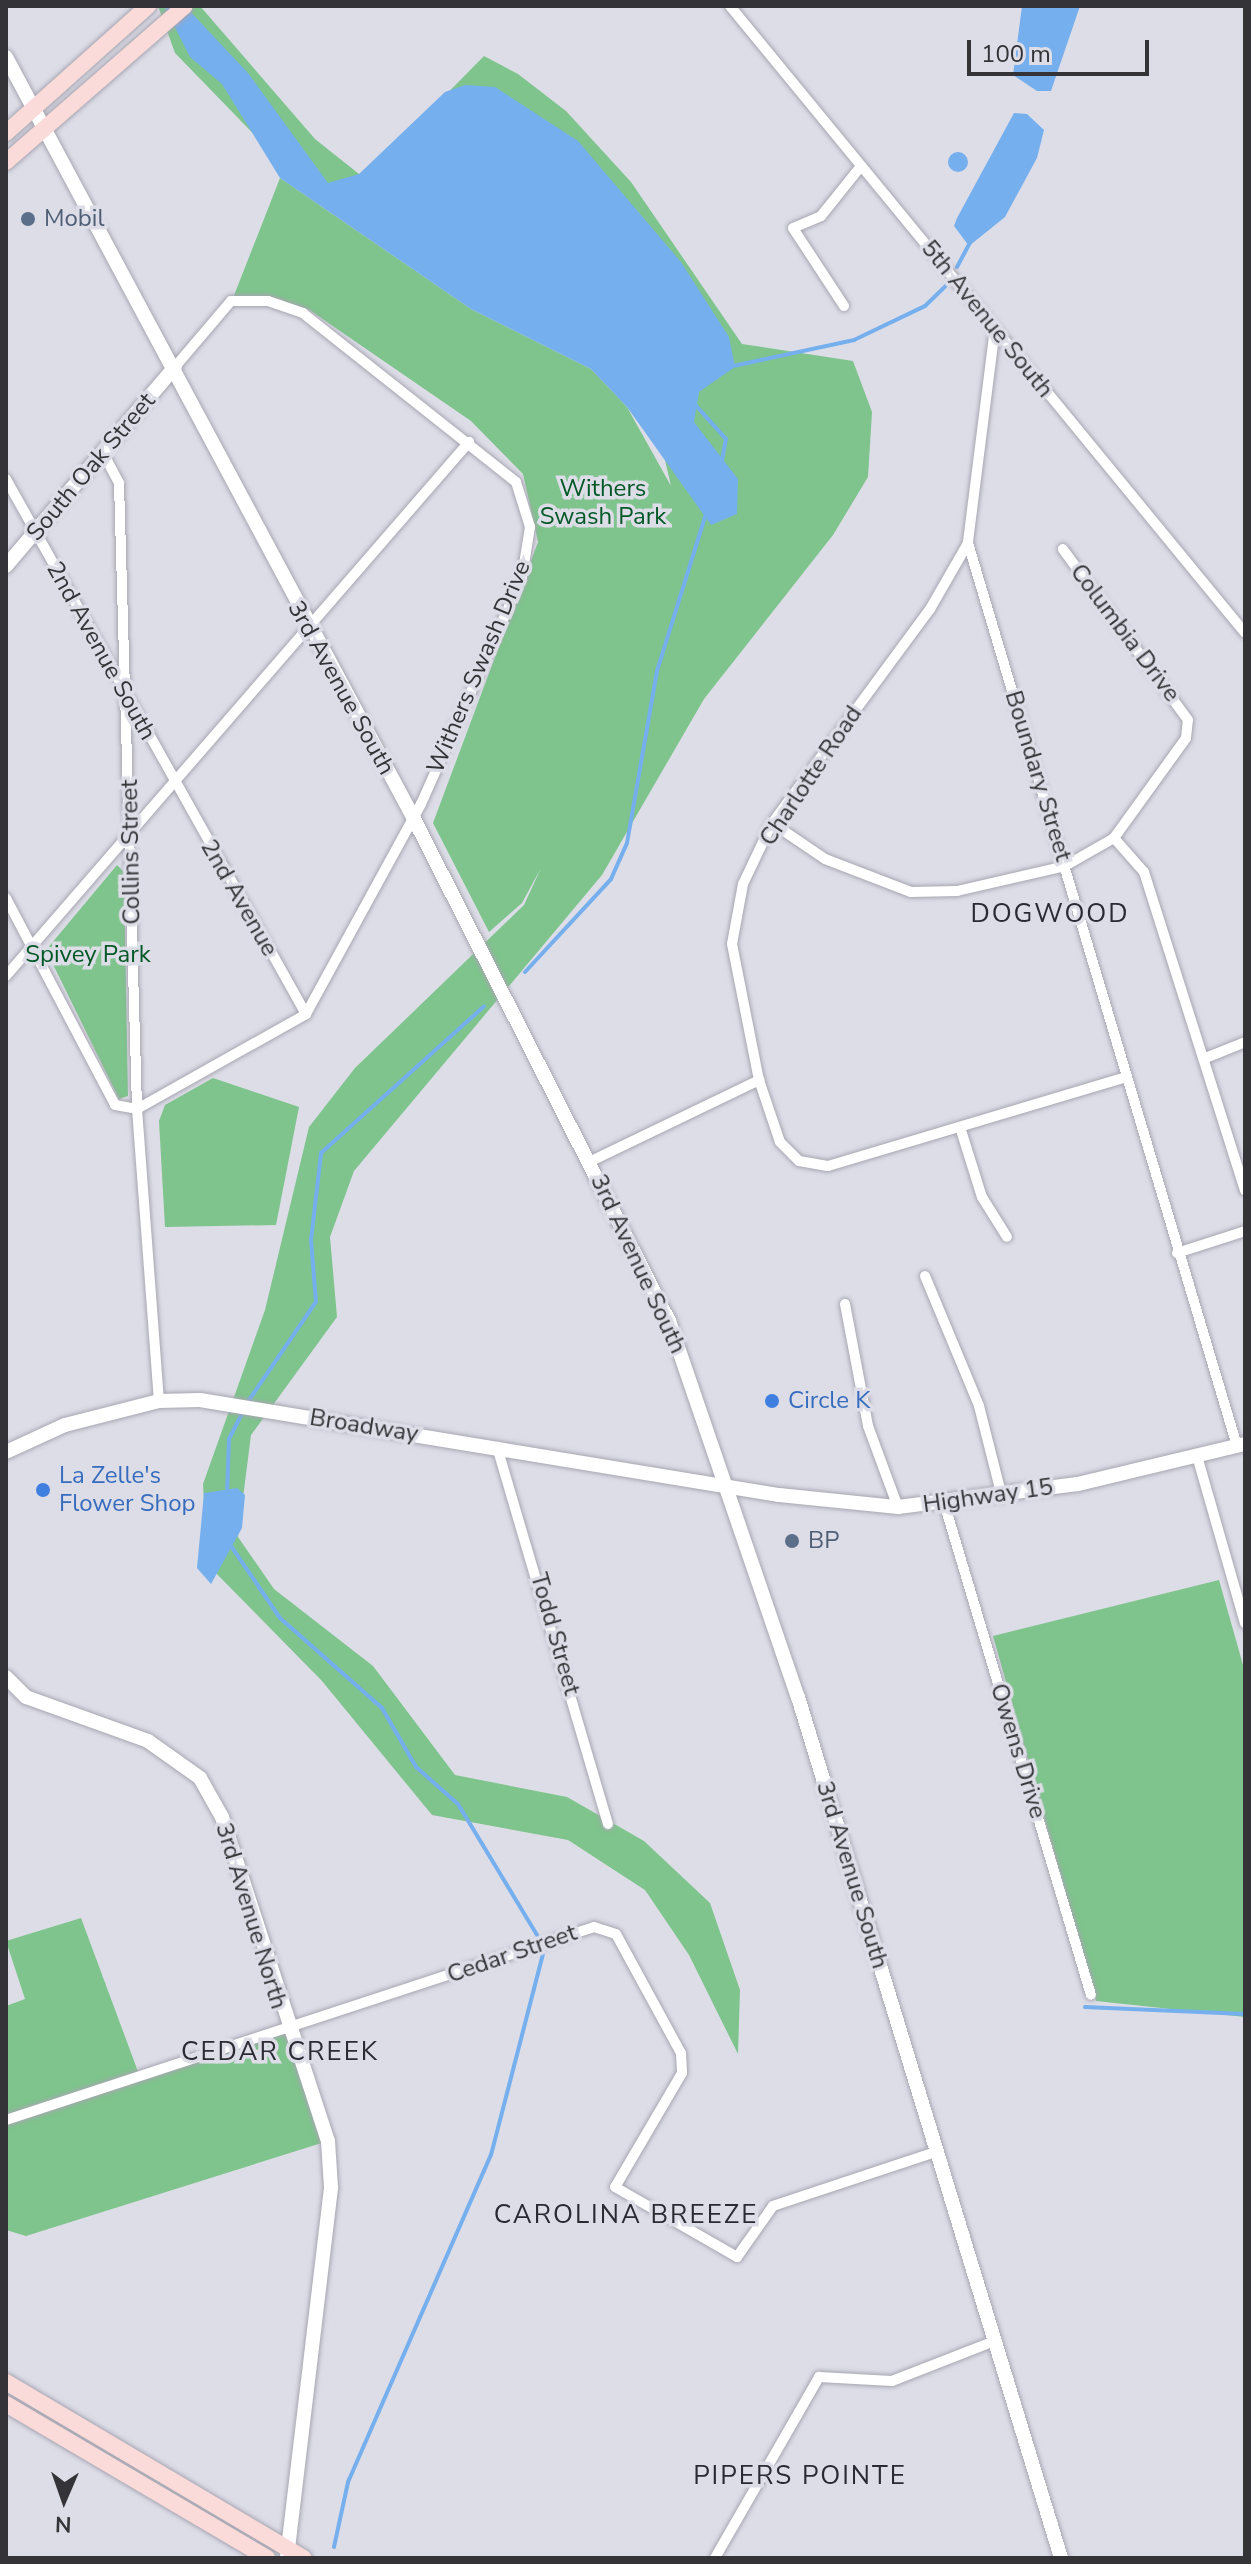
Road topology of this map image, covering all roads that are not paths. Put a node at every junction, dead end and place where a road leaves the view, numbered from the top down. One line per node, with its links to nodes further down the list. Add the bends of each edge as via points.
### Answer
1 (185, 6): 6 (main road)
2 (730, 6): 9 (street, 5th Avenue South)
3 (146, 8): 5 (main road)
4 (6, 57): 5 (main road, 3rd Avenue South)
5 (31, 105): 6 (main road, 3rd Avenue South); 7 (main road)
6 (42, 126): 8 (main road); 12 (main road, 3rd Avenue South)
7 (6, 133)
8 (6, 162)
9 (861, 166): 10 (street, via 821,216 793,228); 11 (street, 5th Avenue South)
10 (844, 306)
11 (995, 328): 17 (street, Boundary Street); 21 (street, 5th Avenue South)
12 (175, 367): 13 (street, Withers Swash Drive, via 231,301 285,305); 14 (main road, South Oak Street); 20 (main road, 3rd Avenue South)
13 (469, 442): 20 (street); 24 (street, Withers Swash Drive, via 516,482 530,540 522,577)
14 (102, 451): 16 (main road, South Oak Street); 22 (street, Collins Street, via 119,483)
15 (6, 479): 16 (street, 2nd Avenue South)
16 (35, 534): 19 (main road, South Oak Street); 22 (street, 2nd Avenue South)
17 (968, 543): 25 (street, Charlotte Road, via 930,609); 28 (street, Boundary Street)
18 (1063, 549): 27 (street, Columbia Drive, via 1188,720 1186,738)
19 (6, 566)
20 (304, 624): 23 (street); 24 (main road, 3rd Avenue South)
21 (1245, 633)
22 (126, 684): 23 (street, 2nd Avenue South); 26 (street, Collins Street)
23 (171, 782): 26 (street); 32 (street, 2nd Avenue)
24 (414, 819): 32 (street, Withers Swash Drive); 39 (main road, 3rd Avenue South)
25 (772, 823): 28 (street, Columbia Drive, via 825,859 911,892 957,891); 36 (street, Charlotte Road, via 743,884 732,944)
26 (131, 836): 30 (street); 37 (street, Collins Street)
27 (1114, 838): 28 (street, Columbia Drive); 34 (street, via 1144,872)
28 (1065, 866): 35 (street, Boundary Street)
29 (6, 898): 30 (street)
30 (33, 945): 31 (street); 37 (street, via 115,1105)
31 (6, 976)
32 (306, 1014): 37 (street)
33 (1245, 1042): 34 (street)
34 (1208, 1057): 40 (street)
35 (1126, 1077): 38 (street, Charlotte Road); 43 (street, Boundary Street)
36 (759, 1080): 38 (street, Charlotte Road, via 780,1142 799,1161 828,1166); 39 (street)
37 (137, 1109): 46 (street, Collins Street)
38 (960, 1127): 42 (street, via 982,1197)
39 (591, 1161): 51 (main road, 3rd Avenue South, via 669,1321)
40 (1245, 1190)
41 (1245, 1231): 43 (street)
42 (1007, 1237)
43 (1177, 1253): 47 (street, Boundary Street)
44 (925, 1276): 52 (street, via 979,1406)
45 (845, 1304): 54 (street, via 868,1426)
46 (159, 1401): 48 (main road, Broadway, via 200,1400); 49 (main road, Broadway, via 65,1425)
47 (1241, 1445): 50 (main road, Highway 15)
48 (497, 1447): 51 (main road, Broadway); 57 (street, Todd Street)
49 (6, 1452)
50 (1197, 1456): 52 (main road, Highway 15); 55 (street)
51 (727, 1486): 54 (main road, Highway 15); 61 (main road, 3rd Avenue South)
52 (1002, 1497): 53 (main road, Highway 15)
53 (945, 1506): 54 (main road, Highway 15); 58 (street, Owens Drive)
54 (898, 1507)
55 (1245, 1623)
56 (6, 1677): 59 (main road, 3rd Avenue North, via 26,1697 148,1741 200,1778 222,1817)
57 (608, 1824)
58 (1091, 1995)
59 (286, 2028): 60 (street, Cedar Street); 61 (street, Cedar Street, via 608,1928 681,2053 682,2073 615,2187 737,2257 773,2206); 65 (main road, 3rd Avenue North, via 328,2141 331,2188)
60 (6, 2120)
61 (935, 2152): 62 (main road, 3rd Avenue South)
62 (992, 2342): 68 (street, via 892,2381 819,2377); 69 (main road, 3rd Avenue South)
63 (6, 2382): 65 (main road)
64 (6, 2404): 66 (main road)
65 (288, 2553): 67 (main road)
66 (267, 2558)
67 (304, 2558)
68 (715, 2558)
69 (1061, 2558)

